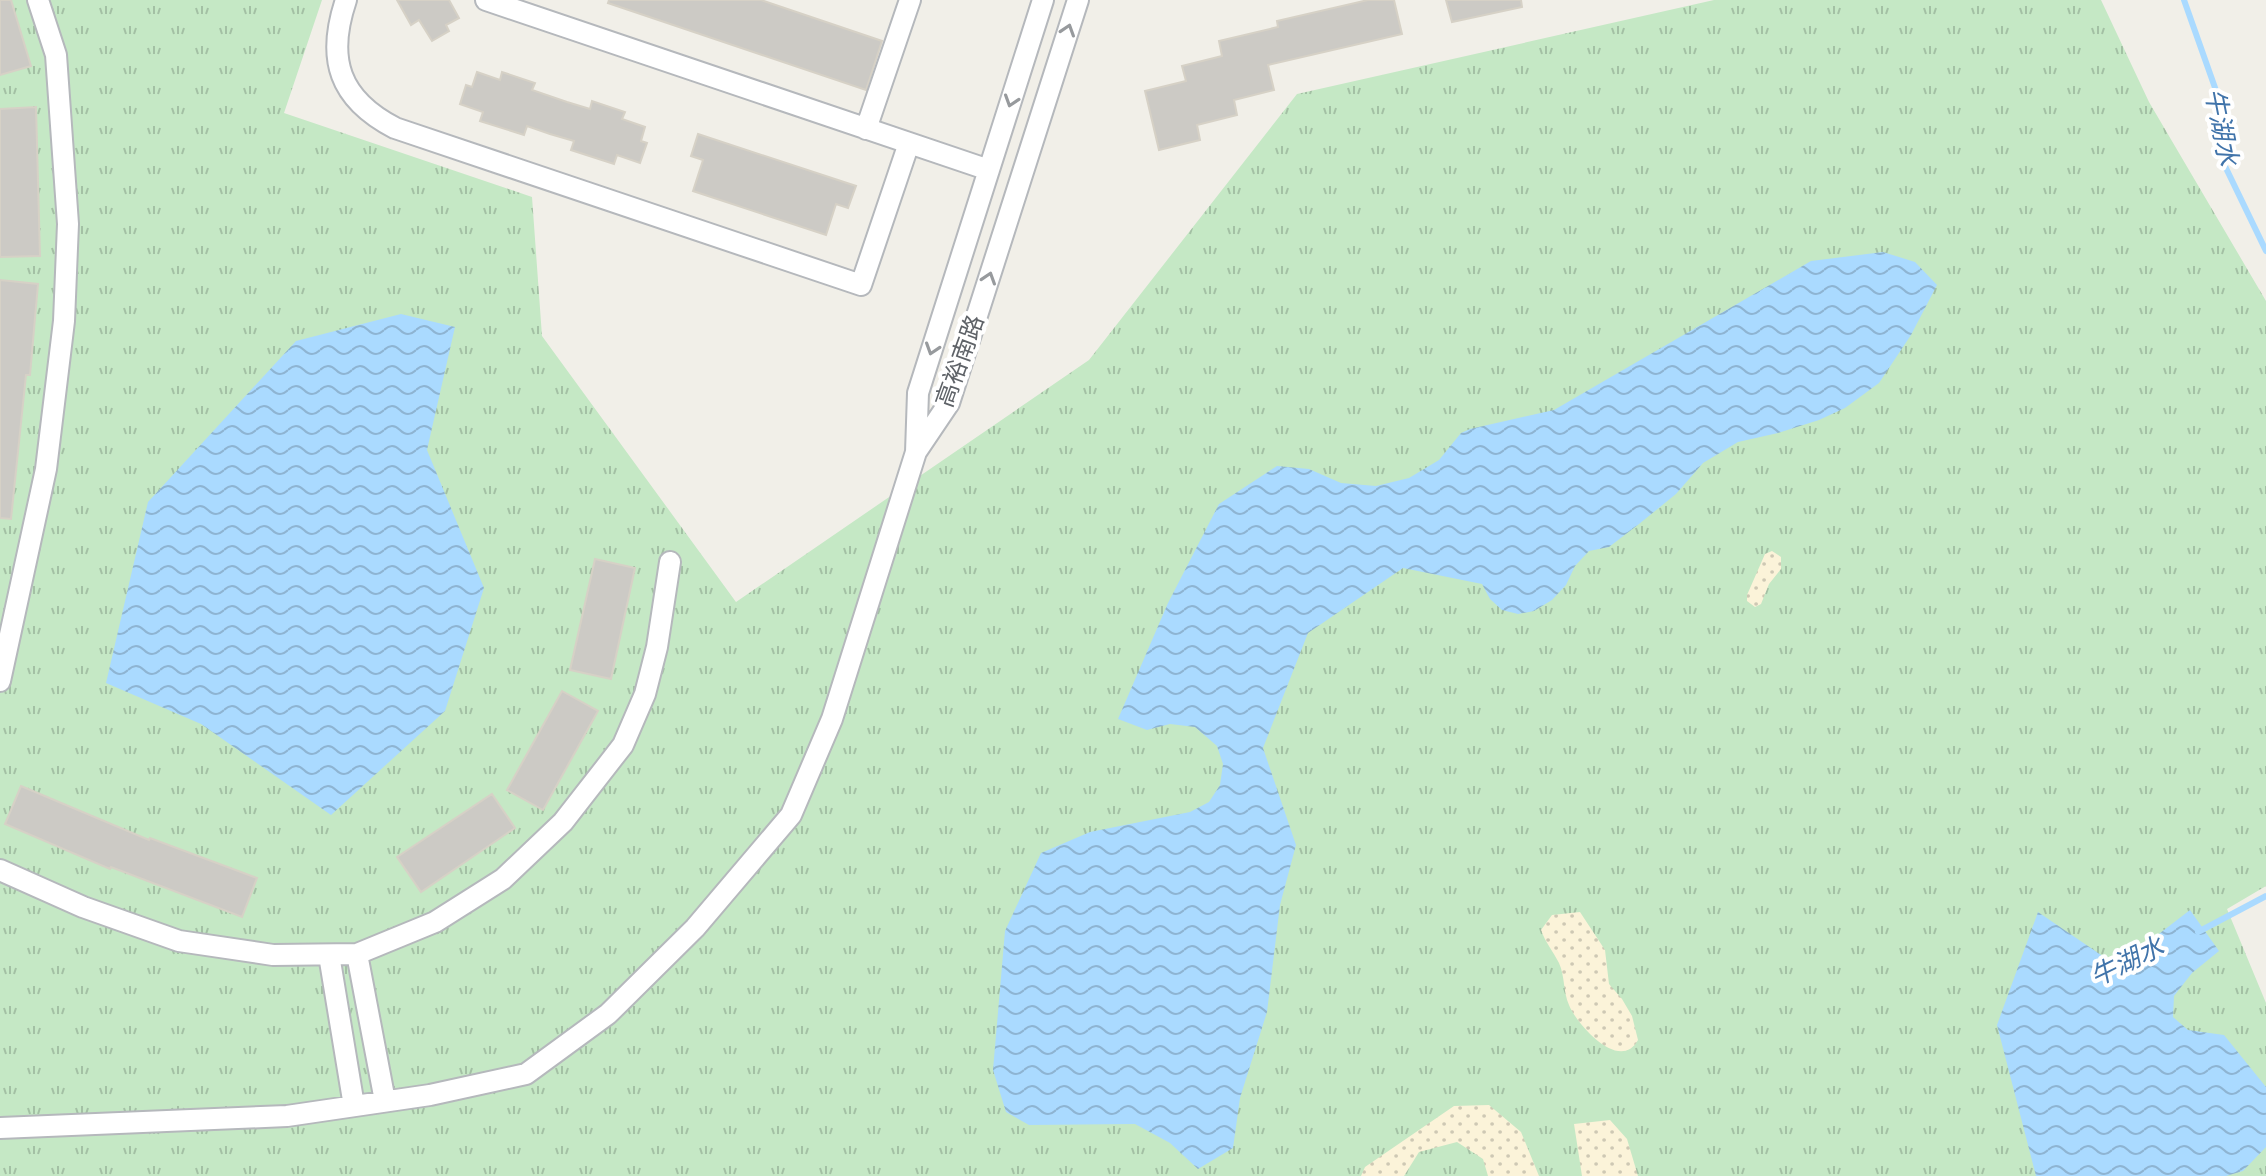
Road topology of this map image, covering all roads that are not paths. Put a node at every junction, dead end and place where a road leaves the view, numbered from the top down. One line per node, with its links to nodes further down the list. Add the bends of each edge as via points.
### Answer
1 (38, 0): 12 (street, via 56,55 68,224 64,321 46,469)
2 (346, 0): 8 (street, via 336,34 337,58 356,101 373,117 861,285)
3 (486, 0): 7 (street)
4 (910, 0): 7 (street)
5 (1043, 0): 9 (street, 高裕南路, one-way to 9)
6 (1078, 0): 10 (street, 高裕南路, one-way to 6, via 949,403)
7 (866, 129): 8 (street)
8 (909, 143): 9 (street)
9 (989, 170): 10 (street, 高裕南路, one-way to 10, via 918,393)
10 (916, 452): 16 (street, via 832,719 791,815 695,928 608,1014 526,1074)
11 (670, 562): 14 (street, via 645,694 623,745 563,822 503,879 435,922)
12 (0, 681)
13 (0, 870): 15 (street, via 179,941 273,955)
14 (357, 954): 15 (street); 16 (street)
15 (329, 955): 17 (street)
16 (385, 1101): 17 (street)
17 (354, 1106): 18 (street, via 287,1116)
18 (0, 1128)

